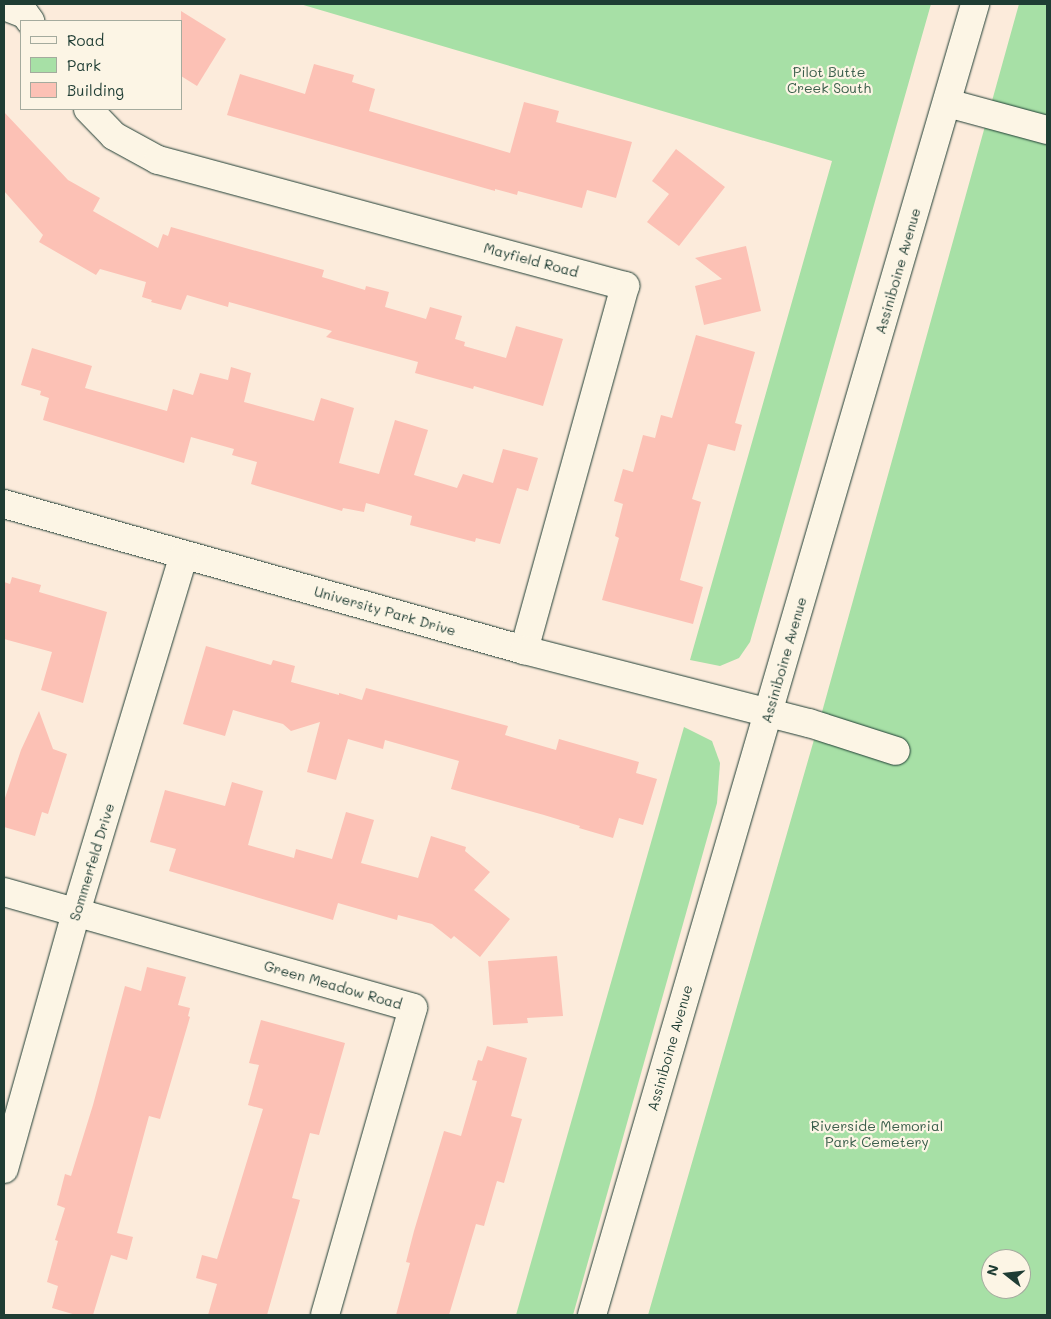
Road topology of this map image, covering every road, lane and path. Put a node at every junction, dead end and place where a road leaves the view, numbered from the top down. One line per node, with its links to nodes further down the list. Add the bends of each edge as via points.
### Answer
1 (975, 4): 4 (street, Assiniboine Avenue)
2 (4, 6): 3 (street, via 25,14)
3 (29, 20)
4 (947, 103): 6 (street); 10 (street, Assiniboine Avenue)
5 (89, 110): 9 (street, Mayfield Road, via 114,136 158,160 625,286)
6 (1047, 130)
7 (4, 504): 8 (street, University Park Drive)
8 (184, 555): 9 (street, University Park Drive); 13 (street, Sommerfeld Drive)
9 (524, 650): 10 (street, University Park Drive)
10 (768, 712): 11 (street, University Park Drive); 16 (street, Assiniboine Avenue)
11 (896, 751)
12 (4, 892): 13 (street, Green Meadow Road)
13 (76, 912): 14 (street, Sommerfeld Drive); 15 (street, Green Meadow Road, via 413,1008)
14 (4, 1169)
15 (325, 1315)
16 (592, 1315)

